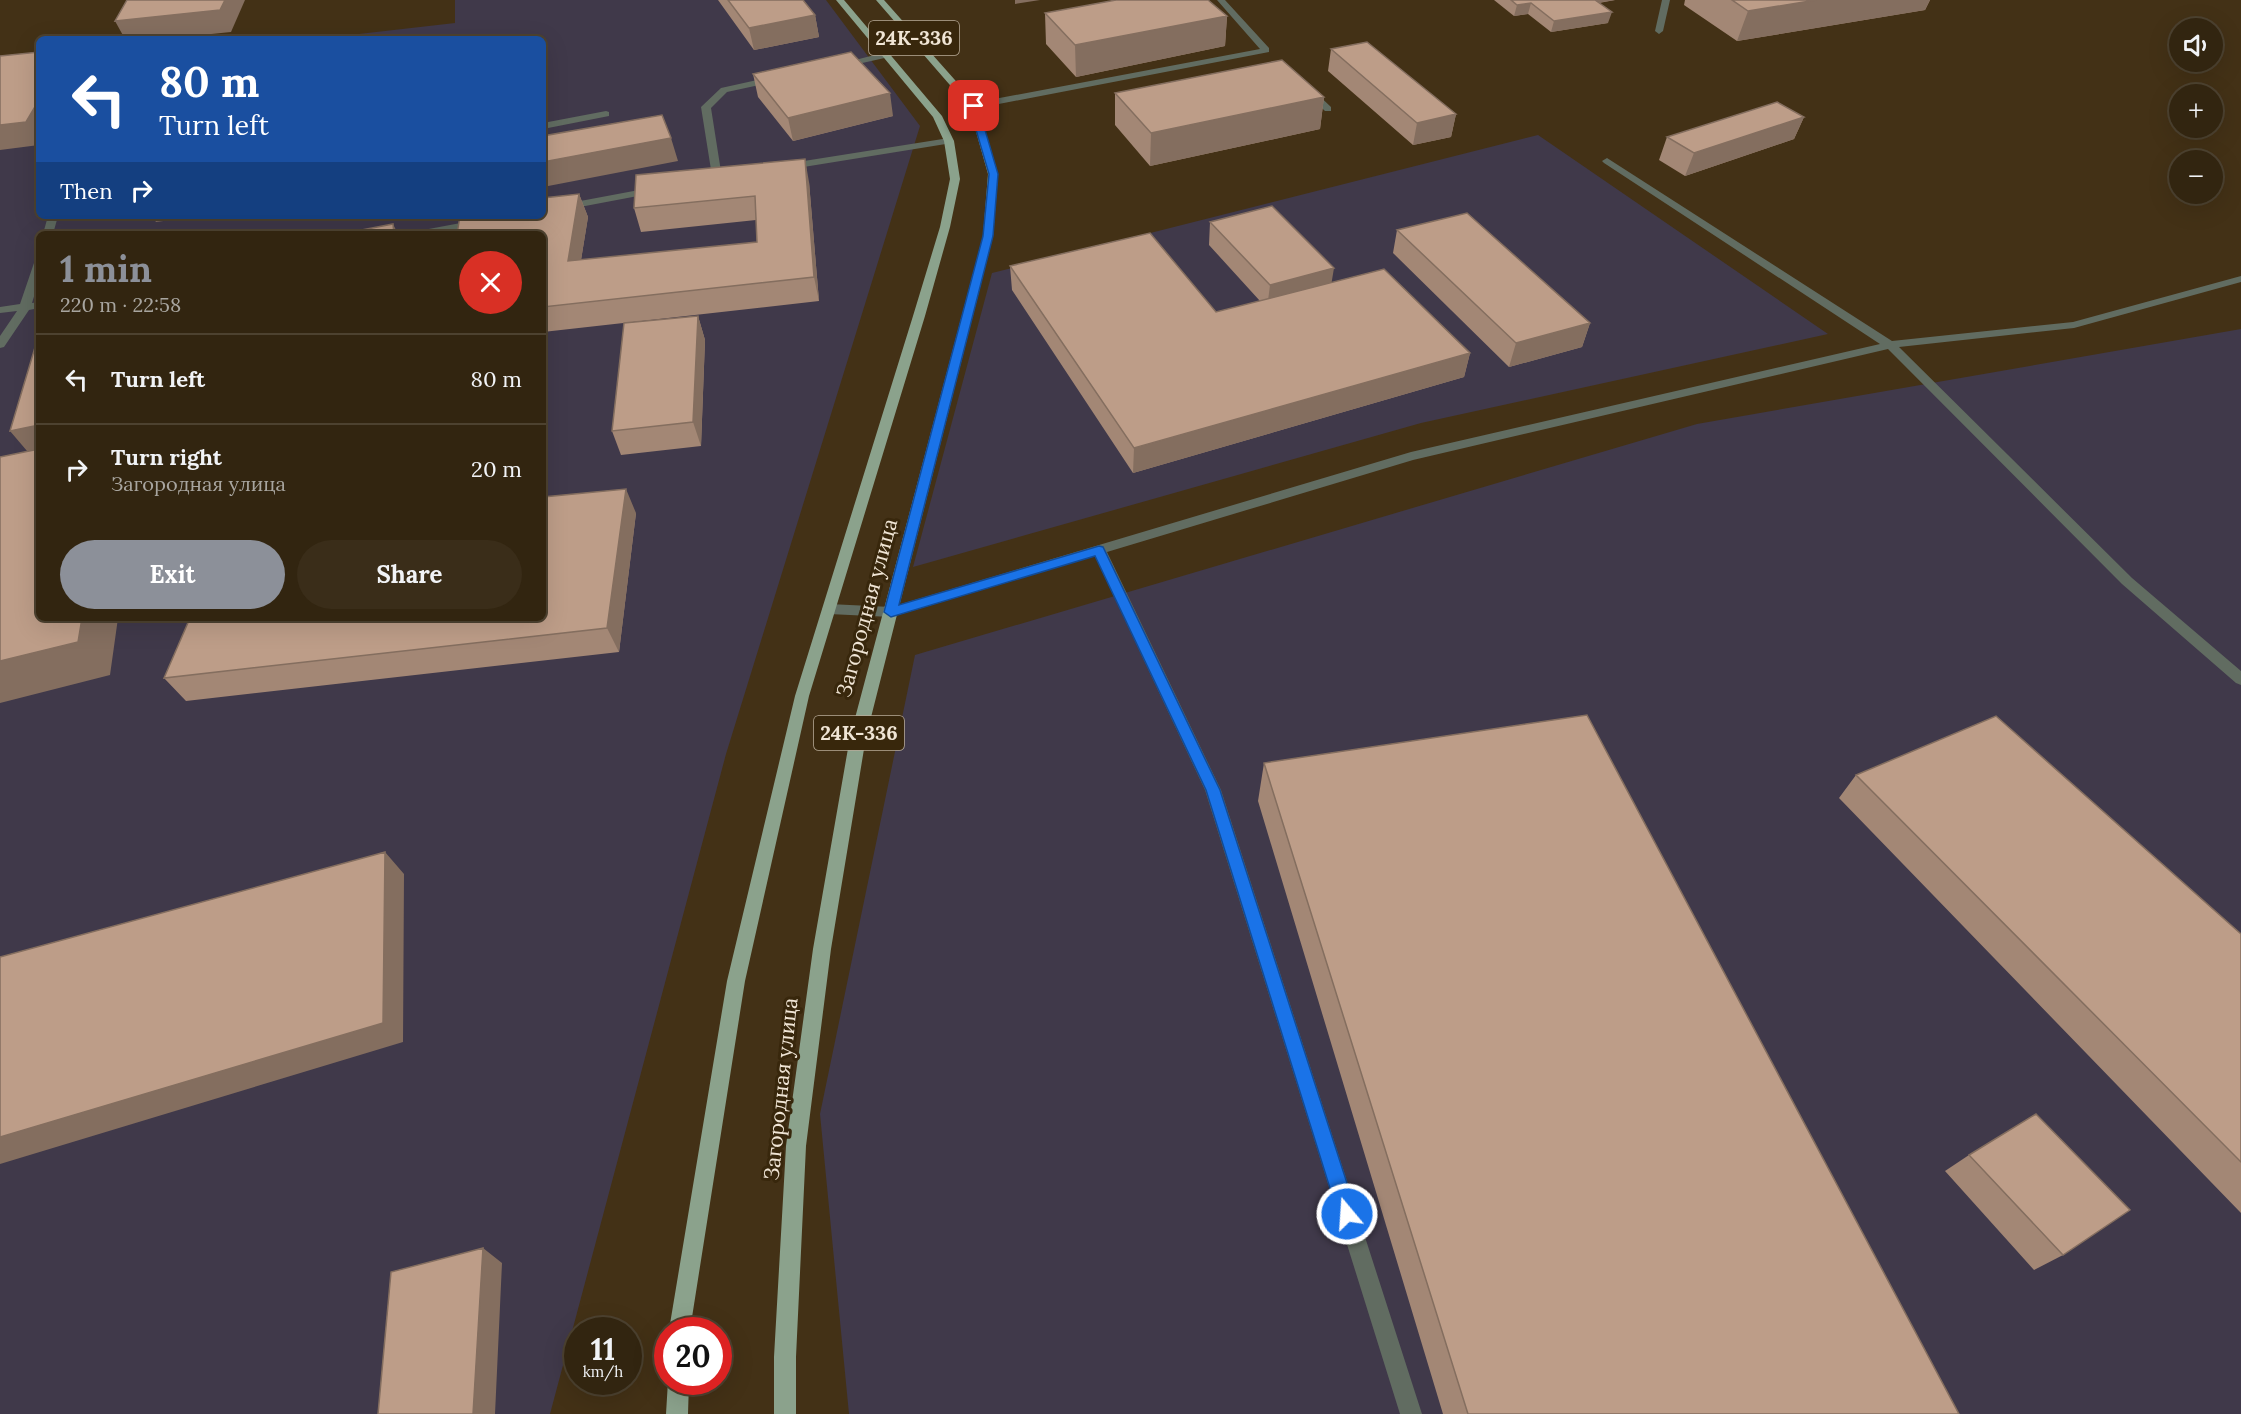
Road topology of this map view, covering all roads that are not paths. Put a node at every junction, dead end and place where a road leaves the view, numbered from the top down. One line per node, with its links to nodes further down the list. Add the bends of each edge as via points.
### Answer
1 (840, 0): 7 (main road, Загородная улица / 24К-336)
2 (880, 0): 12 (main road, Загородная улица / 24К-336)
3 (1221, 0): 6 (lane)
4 (1666, 0): 5 (lane)
5 (1659, 31)
6 (1266, 50): 8 (lane); 12 (lane)
7 (886, 55): 9 (lane); 16 (main road, Загородная улица / 24К-336, via 930,107)
8 (1274, 58)
9 (828, 68)
10 (782, 78): 20 (lane, via 724,90 706,107)
11 (1297, 80): 13 (lane)
12 (974, 106): 35 (main road, Загородная улица / 24К-336, via 993,174 988,236)
13 (1328, 109)
14 (606, 114): 15 (lane)
15 (546, 125)
16 (949, 141): 18 (lane); 34 (main road, Загородная улица / 24К-336, via 955,179 945,227)
17 (1607, 161): 32 (lane)
18 (775, 169)
19 (729, 176): 20 (lane)
20 (717, 178): 21 (lane)
21 (694, 183)
22 (671, 187): 23 (lane)
23 (546, 210)
24 (498, 219): 25 (lane)
25 (434, 231)
26 (36, 273): 29 (lane)
27 (2241, 279): 32 (lane, via 2074,325)
28 (36, 305): 29 (lane)
29 (26, 307): 30 (lane); 31 (lane)
30 (0, 310)
31 (0, 345)
32 (1890, 345): 33 (lane, via 1411,456); 36 (lane, via 2127,581)
33 (1099, 550): 35 (lane); 41 (lane, via 1213,790)
34 (829, 609): 35 (lane); 37 (main road, Загородная улица / 24К-336, via 802,696 736,981)
35 (891, 612): 40 (main road, Загородная улица / 24К-336, via 858,737 819,972 796,1146)
36 (2241, 679)
37 (681, 1317)
38 (678, 1395): 39 (main road)
39 (677, 1414)
40 (785, 1414)
41 (1411, 1414)

